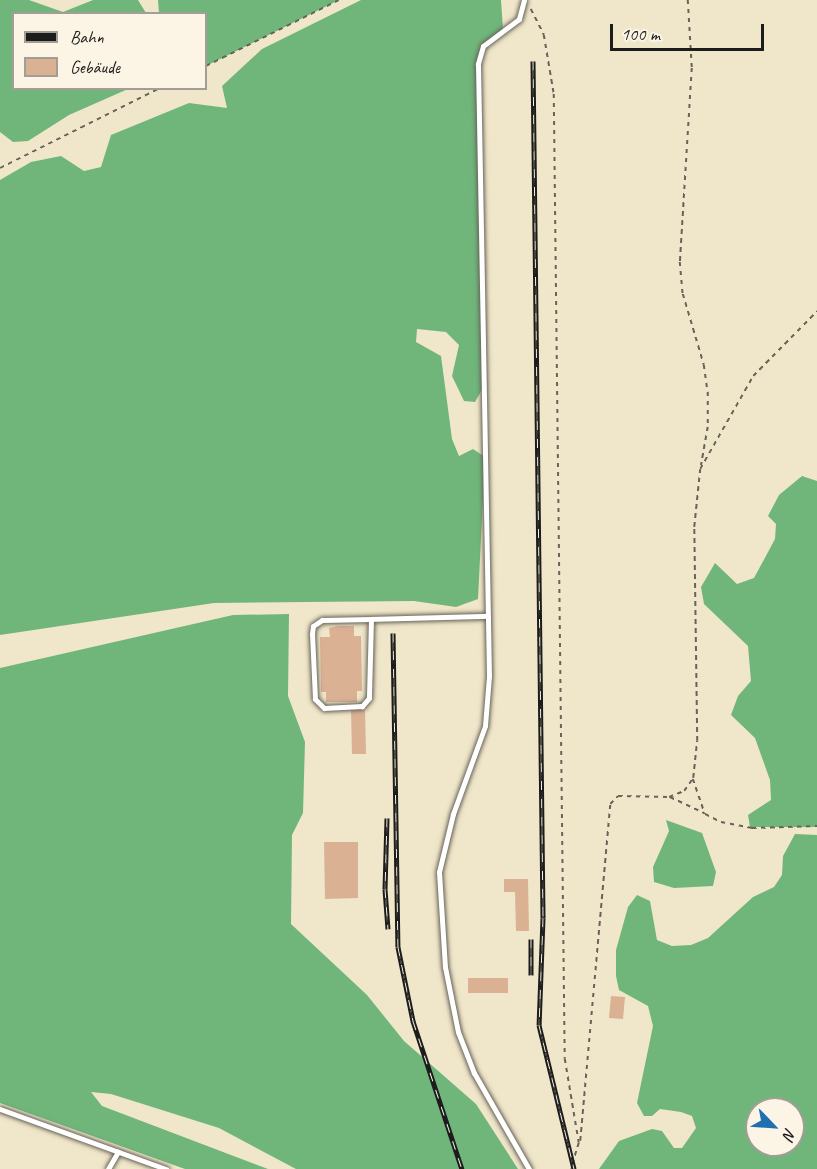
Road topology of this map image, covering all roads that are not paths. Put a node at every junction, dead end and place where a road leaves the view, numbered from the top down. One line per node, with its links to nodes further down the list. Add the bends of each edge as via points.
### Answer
1 (525, 0): 2 (lane, via 519,20 483,46 478,64)
2 (488, 616): 3 (lane); 8 (lane, via 485,726 453,814 439,872 445,966 458,1032 474,1073)
3 (371, 619): 3 (lane, via 322,620 314,626 315,699 324,708 362,706 369,698)
4 (0, 1109): 5 (lane)
5 (118, 1152): 6 (lane); 7 (lane)
6 (108, 1169)
7 (166, 1169)
8 (529, 1169)

